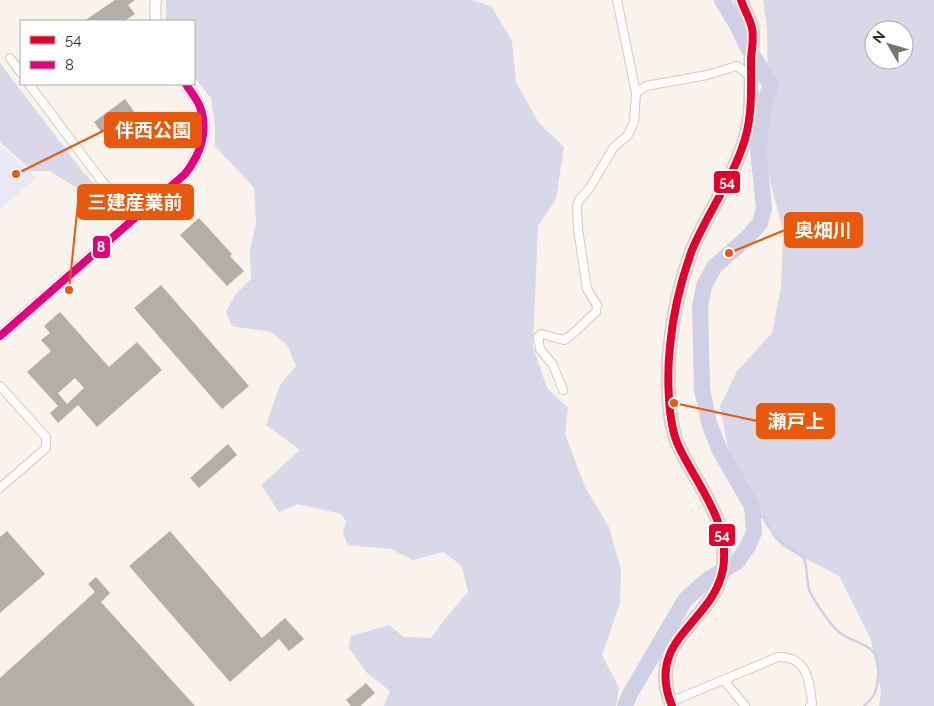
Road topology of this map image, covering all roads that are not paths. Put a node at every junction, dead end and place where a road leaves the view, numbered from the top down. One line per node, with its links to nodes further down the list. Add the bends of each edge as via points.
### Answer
1 (156, 0): 4 (street)
2 (617, 0): 10 (street)
3 (741, 0): 7 (main road, via 752,28)
4 (156, 20)
5 (10, 58): 6 (street)
6 (20, 72)
7 (751, 74): 10 (street, via 737,66 646,86); 17 (main road, via 750,118 742,148 692,250 679,294 670,346 668,388 678,446 718,519 724,552 720,581 712,598 674,644 667,661 666,681)
8 (30, 85): 11 (street, via 101,180)
9 (187, 85): 11 (street, via 200,107 204,123 202,142 185,174)
10 (636, 93): 14 (street, via 634,122 628,134 614,146 577,206 587,289 597,305 596,312 564,340 541,334 538,337 540,350 553,365)
11 (136, 217): 12 (street)
12 (0, 336)
13 (0, 386): 15 (street, via 46,436 46,448)
14 (563, 390)
15 (0, 488)
16 (724, 680): 17 (street); 18 (street); 19 (street, via 778,657 787,657 804,667)
17 (671, 704)
18 (745, 706)
19 (810, 706)

